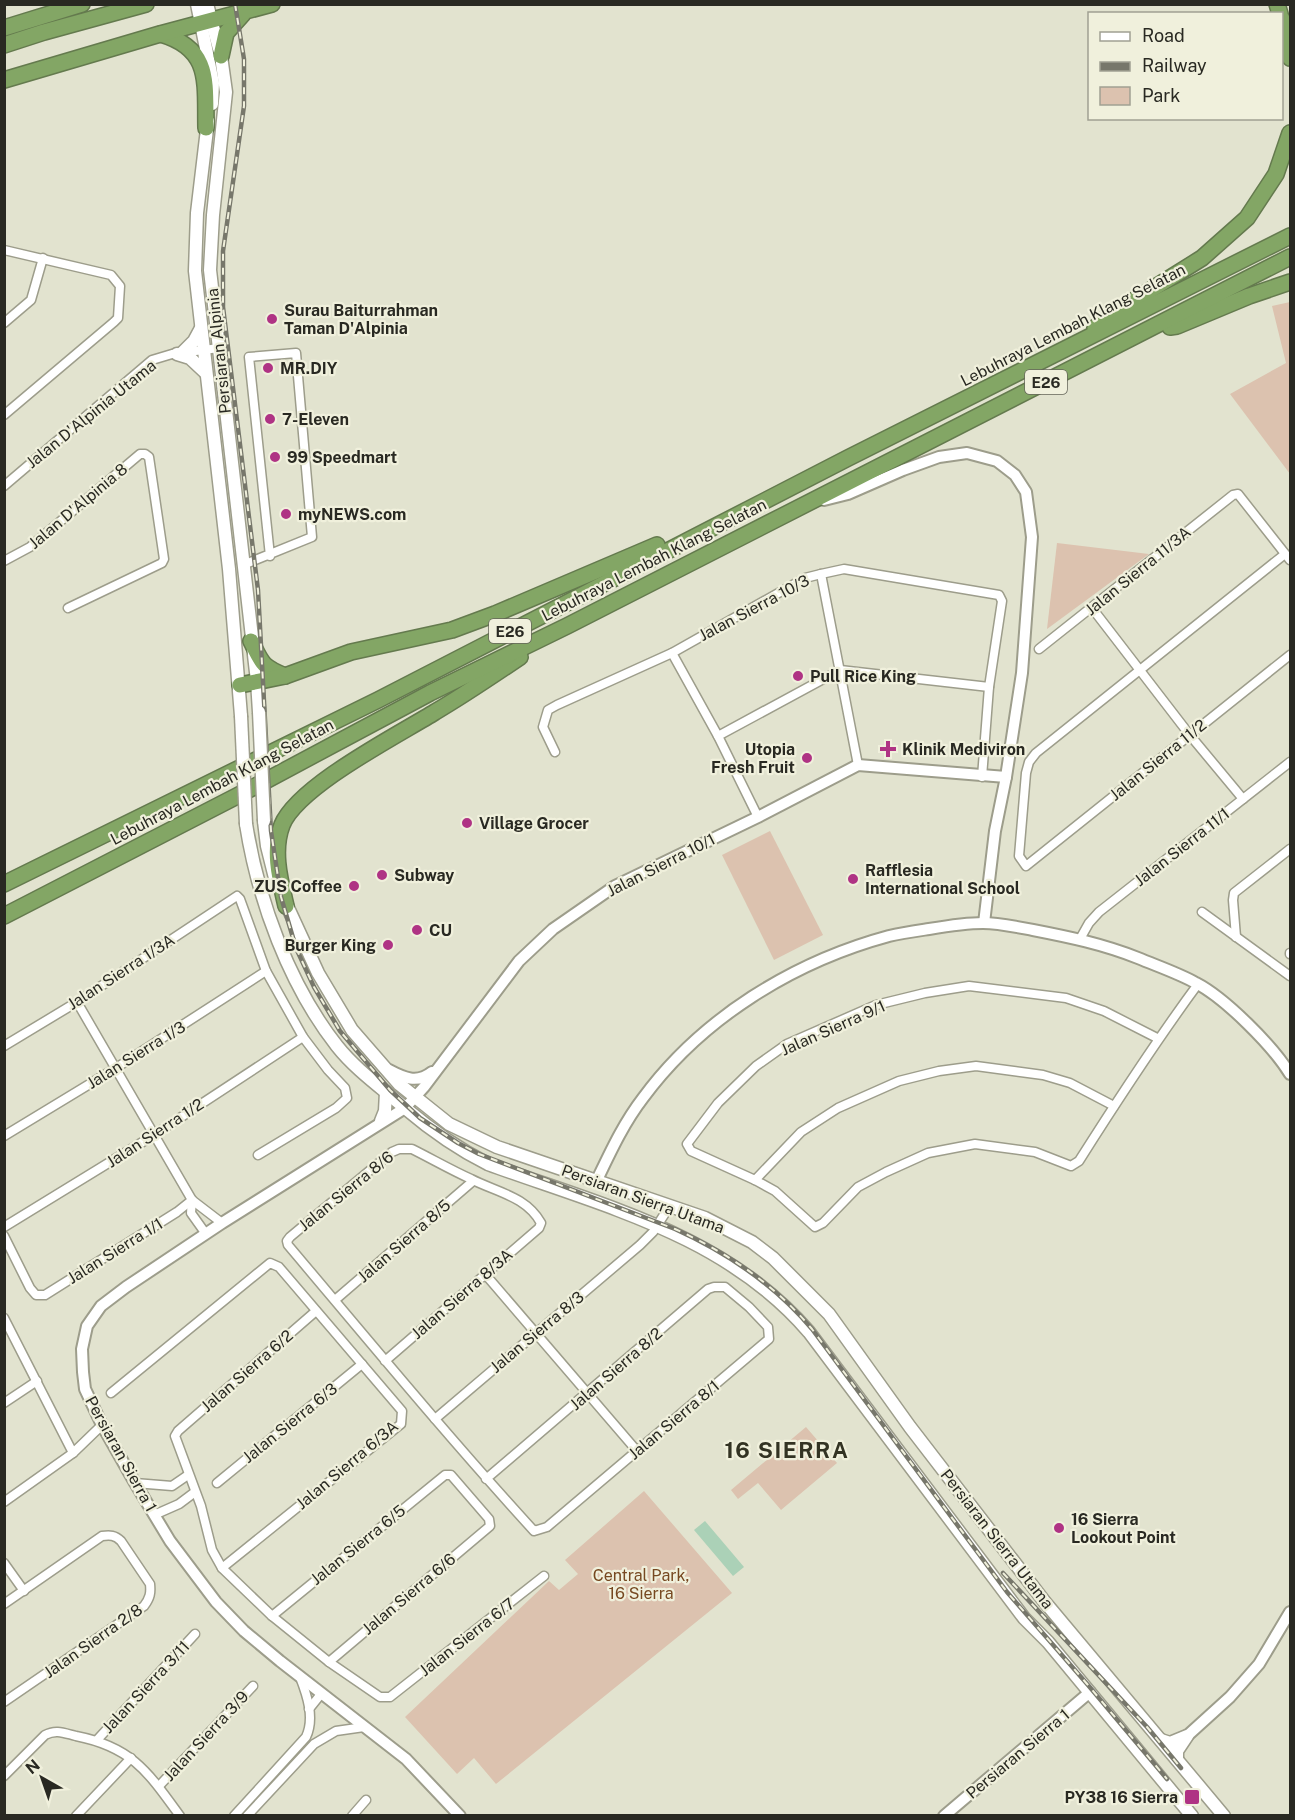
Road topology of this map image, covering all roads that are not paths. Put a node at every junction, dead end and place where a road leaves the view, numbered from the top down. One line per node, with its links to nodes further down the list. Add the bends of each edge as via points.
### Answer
1 (82, 4): 6 (highway)
2 (146, 4): 9 (highway)
3 (272, 4): 4 (highway)
4 (245, 12): 5 (highway); 10 (highway, via 226,33)
5 (205, 14): 8 (highway); 10 (main road, Persiaran Alpinia); 13 (main road, Persiaran Alpinia, via 213,83)
6 (4, 28)
7 (1283, 28): 11 (highway)
8 (160, 34): 12 (highway); 13 (highway, via 180,40 199,60 205,85)
9 (4, 45)
10 (221, 56): 16 (main road, Persiaran Alpinia, via 225,117)
11 (1290, 58)
12 (4, 80)
13 (206, 128): 15 (main road, Persiaran Alpinia)
14 (1290, 133): 25 (highway, via 1276,174 1247,218 1202,258 1106,318)
15 (196, 213): 16 (main road); 24 (main road, Persiaran Alpinia, via 195,271)
16 (213, 215): 26 (main road, Persiaran Alpinia, via 210,270)
17 (1290, 236): 25 (highway, Lebuhraya Lembah Klang Selatan / E26)
18 (4, 250): 20 (street)
19 (1290, 257): 23 (highway, Lebuhraya Lembah Klang Selatan / E26)
20 (43, 258): 22 (street, via 31,300); 30 (street, via 111,275 120,286 118,318)
21 (1290, 282): 23 (highway, via 1177,326)
22 (4, 323)
23 (1155, 327): 33 (highway, Lebuhraya Lembah Klang Selatan / E26)
24 (201, 328): 27 (main road, Persiaran Alpinia); 28 (main road, via 194,341)
25 (1080, 343): 31 (highway, Lebuhraya Lembah Klang Selatan / E26)
26 (219, 348): 27 (street, Jalan D'Alpinia Utama); 37 (main road, Persiaran Alpinia)
27 (204, 351): 28 (street, Jalan D'Alpinia Utama); 29 (main road, Persiaran Alpinia)
28 (179, 353): 29 (main road); 32 (street, Jalan D'Alpinia Utama, via 152,360)
29 (206, 373): 50 (main road, Persiaran Alpinia)
30 (4, 415)
31 (848, 458): 48 (highway, via 495,614 452,630 351,652); 64 (highway, Lebuhraya Lembah Klang Selatan / E26, via 378,700)
32 (4, 486)
33 (801, 506): 41 (highway, Lebuhraya Lembah Klang Selatan / E26); 60 (street, via 848,494 939,456 967,453 997,461 1015,475 1026,492 1032,537 1022,674)
34 (270, 556): 34 (street, via 249,357 296,353 312,537); 37 (street)
35 (6, 557): 39 (street, Jalan D'Alpinia 8, via 30,547 140,454 149,457 162,563)
36 (1288, 557): 40 (street, Jalan Sierra 11/3A, via 1238,494); 47 (street)
37 (243, 566): 42 (main road, Persiaran Alpinia)
38 (821, 574): 44 (street, Jalan Sierra 10/3, via 805,578); 46 (street); 51 (street, Jalan Sierra 10/3, via 844,569 999,595 1002,602)
39 (68, 608)
40 (1092, 608): 43 (street, Jalan Sierra 11/3A); 47 (street)
41 (567, 626): 65 (highway, via 323,781 295,806 282,825 278,846 277,868); 67 (highway, Lebuhraya Lembah Klang Selatan / E26, via 430,693)
42 (251, 641): 48 (highway, via 267,668); 49 (main road, Persiaran Alpinia)
43 (1039, 649)
44 (672, 653): 55 (street); 56 (street, Jalan Sierra 10/3, via 548,710 543,727)
45 (1290, 655): 54 (street, Jalan Sierra 11/2)
46 (840, 670): 51 (street); 55 (street); 58 (street)
47 (1139, 670): 54 (street); 54 (street, Jalan Sierra 11/2, via 1029,762 1019,856 1026,866)
48 (285, 676): 49 (highway)
49 (257, 681): 50 (highway); 52 (main road, Persiaran Alpinia)
50 (240, 685): 53 (main road, Persiaran Alpinia)
51 (989, 687): 59 (street)
52 (259, 712): 65 (main road, Persiaran Sierra Utama, bridge, via 264,821 271,868)
53 (241, 716): 82 (main road, Persiaran Sierra Utama, bridge, via 246,824 260,894 303,991 337,1046)
54 (1189, 734): 61 (street)
55 (718, 736): 62 (street)
56 (555, 752)
57 (1290, 762): 61 (street, Jalan Sierra 11/1)
58 (858, 765): 59 (street); 62 (street, Jalan Sierra 10/1)
59 (982, 777): 60 (street)
60 (1006, 777): 68 (street)
61 (1243, 799): 70 (street, Jalan Sierra 11/1, via 1100,912)
62 (758, 817): 79 (street, Jalan Sierra 10/1, via 615,886 553,929 519,961)
63 (1290, 849): 69 (street, via 1234,893)
64 (4, 884)
65 (286, 906): 78 (main road, Persiaran Sierra Utama, via 341,1014)
66 (1202, 912): 69 (street)
67 (4, 916)
68 (984, 923): 70 (street); 92 (street, via 890,936 826,958 755,993 684,1050 643,1098)
69 (1236, 936): 72 (street)
70 (1080, 939): 73 (street, via 1115,949)
71 (266, 971): 74 (street, Jalan Sierra 1/3A, via 237,896); 75 (street); 80 (street, Jalan Sierra 1/3)
72 (1290, 976)
73 (1198, 984): 76 (street); 81 (street, via 1239,1017 1278,1056)
74 (77, 1002): 77 (street, Jalan Sierra 1/3A); 80 (street)
75 (303, 1037): 87 (street, Jalan Sierra 1/2); 89 (street, via 345,1088 346,1098)
76 (1159, 1039): 84 (street); 90 (street, Jalan Sierra 9/1, via 1104,1011 1066,998 969,986 876,1005 787,1044 756,1066 688,1140 691,1151)
77 (4, 1046)
78 (381, 1065): 79 (street, via 409,1080 422,1078); 83 (main road, Persiaran Sierra Utama)
79 (439, 1066): 83 (street, Jalan Sierra 10/1)
80 (116, 1068): 87 (street); 88 (street, Jalan Sierra 1/3)
81 (1290, 1074)
82 (386, 1092): 85 (main road, Persiaran Sierra Utama); 86 (main road)
83 (414, 1098): 85 (street, Persiaran Sierra 1); 92 (main road, Persiaran Sierra Utama, via 469,1135)
84 (1114, 1106): 90 (street, via 1070,1083 1043,1075 976,1066 939,1071 899,1081 838,1108 801,1132); 90 (street, via 1076,1165 1067,1166 1035,1152 975,1143 928,1153 858,1186 819,1226 811,1225 775,1191)
85 (405, 1108): 86 (street, Persiaran Sierra 1); 94 (main road, Persiaran Sierra Utama, via 463,1152)
86 (381, 1121): 96 (street, Persiaran Sierra 1)
87 (154, 1135): 93 (street); 98 (street, Jalan Sierra 1/2)
88 (4, 1136)
89 (258, 1155)
90 (755, 1180)
91 (473, 1181): 101 (street, Jalan Sierra 8/3A, via 511,1195 541,1223); 102 (street, Jalan Sierra 8/5); 102 (street, Jalan Sierra 8/6, via 412,1149 399,1149 290,1237 288,1245)
92 (596, 1182): 94 (street); 95 (main road, Persiaran Sierra Utama)
93 (192, 1200): 96 (street); 99 (street, via 191,1213); 100 (street, Jalan Sierra 1/1, via 45,1295 36,1295 30,1288)
94 (588, 1200): 97 (main road, Persiaran Sierra Utama)
95 (669, 1207): 97 (street, Jalan Sierra 8/3); 146 (main road, Persiaran Sierra Utama, via 705,1218 752,1242 829,1314 1044,1601)
96 (222, 1223): 99 (street, Persiaran Sierra 1)
97 (657, 1225): 106 (street, Jalan Sierra 8/3, via 640,1245); 136 (main road, Persiaran Sierra Utama, via 725,1259 795,1315 1024,1618)
98 (4, 1227)
99 (206, 1234): 114 (street, Persiaran Sierra 1, via 101,1306 87,1326 82,1349 85,1389)
100 (4, 1236)
101 (485, 1274): 106 (street); 107 (street, Jalan Sierra 8/3A)
102 (335, 1300): 107 (street)
103 (749, 1307): 111 (street, Jalan Sierra 8/2, via 725,1287 708,1290); 115 (street, Jalan Sierra 8/1, via 768,1327 769,1340)
104 (316, 1311): 108 (street, Jalan Sierra 6/3A); 110 (street, Jalan Sierra 6/3A, via 279,1267 270,1263); 117 (street, Jalan Sierra 6/2, via 178,1431 176,1442)
105 (4, 1318): 109 (street)
106 (536, 1333): 111 (street); 113 (street, Jalan Sierra 8/3)
107 (385, 1361): 113 (street)
108 (362, 1364): 121 (street, Jalan Sierra 6/3); 126 (street, Jalan Sierra 6/3A, via 402,1411 401,1424)
109 (37, 1381): 112 (street); 116 (street)
110 (111, 1394)
111 (587, 1394): 115 (street); 119 (street, Jalan Sierra 8/2)
112 (4, 1403)
113 (435, 1419): 119 (street)
114 (102, 1425): 116 (street); 120 (street, Persiaran Sierra 1)
115 (637, 1451): 119 (street, Jalan Sierra 8/1, via 547,1527 534,1531)
116 (73, 1453): 123 (street)
117 (188, 1475): 120 (street, via 172,1486); 122 (street)
118 (445, 1475): 131 (street, Jalan Sierra 6/5); 133 (street, Jalan Sierra 6/6, via 451,1475 459,1484 489,1519 490,1526)
119 (486, 1479)
120 (135, 1483): 124 (street, Persiaran Sierra 1)
121 (217, 1483)
122 (195, 1492): 124 (street); 126 (street, via 212,1550)
123 (4, 1502)
124 (154, 1515): 134 (street, Persiaran Sierra 1, via 216,1602)
125 (4, 1563): 128 (street)
126 (222, 1568): 131 (street)
127 (544, 1576): 133 (street, Jalan Sierra 6/7, via 390,1697 380,1697)
128 (24, 1591): 129 (street); 138 (street, Jalan Sierra 2/8, via 102,1536 116,1537 150,1584 151,1592 144,1606)
129 (4, 1604)
130 (1290, 1612): 143 (street, via 1259,1664)
131 (272, 1616): 133 (street)
132 (195, 1634): 145 (street, Jalan Sierra 3/11)
133 (329, 1662)
134 (300, 1677): 137 (street, Persiaran Sierra 1); 139 (street)
135 (252, 1686): 153 (street, Jalan Sierra 3/9)
136 (1090, 1692): 162 (street, Persiaran Sierra 1); 163 (main road, Persiaran Sierra Utama)
137 (321, 1694): 139 (street); 140 (street, Persiaran Sierra 1)
138 (4, 1702)
139 (309, 1709): 144 (street, via 310,1730)
140 (350, 1716): 141 (street, Persiaran Sierra 1); 142 (street)
141 (363, 1727): 142 (street); 161 (street, Persiaran Sierra 1, via 406,1759)
142 (336, 1731): 147 (street)
143 (1187, 1736): 146 (main road, via 1170,1743); 149 (main road, via 1177,1751)
144 (306, 1737): 147 (street); 150 (street)
145 (98, 1740): 148 (street); 152 (street, via 51,1731)
146 (1161, 1740): 149 (main road, Persiaran Sierra Utama)
147 (314, 1744): 151 (street)
148 (131, 1758): 153 (street); 157 (street)
149 (1177, 1759): 164 (main road, Persiaran Sierra Utama)
150 (277, 1769): 151 (street); 155 (street)
151 (285, 1775): 156 (street)
152 (4, 1776)
153 (159, 1786): 158 (street)
154 (366, 1800): 160 (street)
155 (245, 1804): 156 (street); 159 (street)
156 (250, 1813)
157 (76, 1815)
158 (180, 1815)
159 (234, 1815)
160 (352, 1815)
161 (460, 1815)
162 (944, 1815)
163 (1192, 1815)
164 (1224, 1815)

